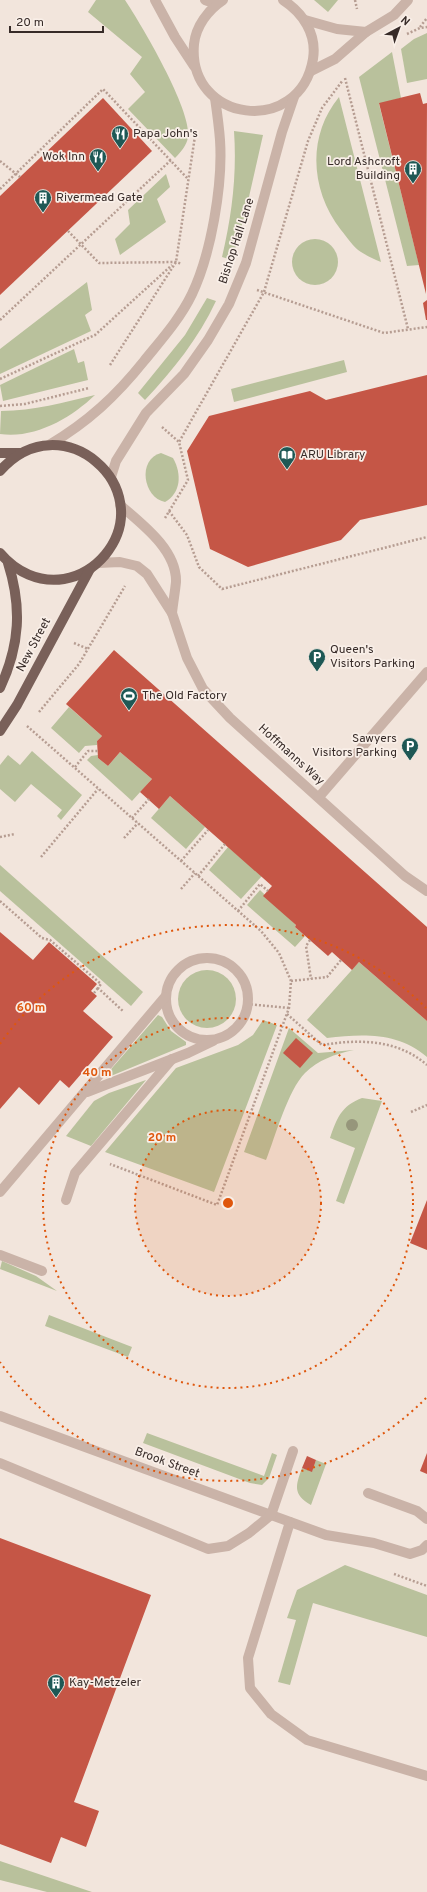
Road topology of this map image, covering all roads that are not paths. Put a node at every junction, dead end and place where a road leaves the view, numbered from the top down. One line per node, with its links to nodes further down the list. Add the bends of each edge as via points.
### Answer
1 (155, 0): 9 (street, via 175,38)
2 (205, 0): 5 (street)
3 (283, 0): 6 (street, Bishop Hall Lane)
4 (408, 0): 8 (street, via 394,15)
5 (219, 2): 9 (street, Bishop Hall Lane, via 206,14 199,27 193,55)
6 (292, 3): 7 (street, Bishop Hall Lane)
7 (305, 20): 8 (street, via 337,29); 10 (street, Bishop Hall Lane, via 312,37 314,55)
8 (366, 32): 10 (street, via 335,58)
9 (196, 69): 12 (street, Bishop Hall Lane, via 203,85)
10 (311, 71): 11 (street, Bishop Hall Lane)
11 (294, 97): 12 (street, Bishop Hall Lane, via 279,106 263,111 229,107); 17 (street, Bishop Hall Lane, via 246,263 230,304 184,374 146,413 119,455)
12 (215, 98): 13 (street, Bishop Hall Lane, via 220,140 218,181 206,252 191,296 168,332 120,390 77,429)
13 (49, 445): 15 (main road); 17 (main road, via 68,446 85,452 100,463)
14 (0, 453): 15 (main road)
15 (21, 453): 16 (main road)
16 (0, 471)
17 (111, 477): 18 (main road)
18 (120, 505): 21 (main road, via 119,526 112,546); 23 (street, Hoffmanns Way, via 155,535 170,559 176,581)
19 (0, 553): 20 (main road)
20 (8, 563): 22 (main road, via 39,579 50,580 74,577); 25 (main road, New Street, via 18,606 17,625 11,658)
21 (98, 563): 22 (main road); 23 (street, Hoffmanns Way, via 120,562 137,566 154,583)
22 (90, 569): 26 (main road, New Street)
23 (172, 613): 27 (street, Hoffmanns Way, via 186,658 203,689 230,718)
24 (427, 672): 27 (street)
25 (0, 688)
26 (0, 732)
27 (319, 797): 28 (street, Hoffmanns Way, via 405,876)
28 (427, 891)
29 (166, 997): 30 (street, via 171,1018 177,1027 186,1034 207,1040); 30 (street, via 169,982 178,970 192,961 216,959 237,971 247,992 244,1016 238,1026); 32 (street)
30 (218, 1038): 31 (street)
31 (172, 1059): 32 (street); 34 (street, via 75,1173)
32 (85, 1092): 33 (street)
33 (0, 1192)
34 (66, 1200)
35 (0, 1255): 36 (street)
36 (42, 1271)
37 (0, 1416): 41 (street, Brook Street)
38 (293, 1451): 41 (street)
39 (0, 1463): 41 (street, via 208,1549 228,1546)
40 (368, 1493): 42 (street, via 417,1512)
41 (271, 1515): 43 (street, Brook Street)
42 (427, 1519)
43 (290, 1522): 44 (street, Brook Street, via 326,1535 374,1543 410,1554); 45 (street, via 248,1658 250,1688 271,1714 307,1740)
44 (427, 1545)
45 (427, 1776)

